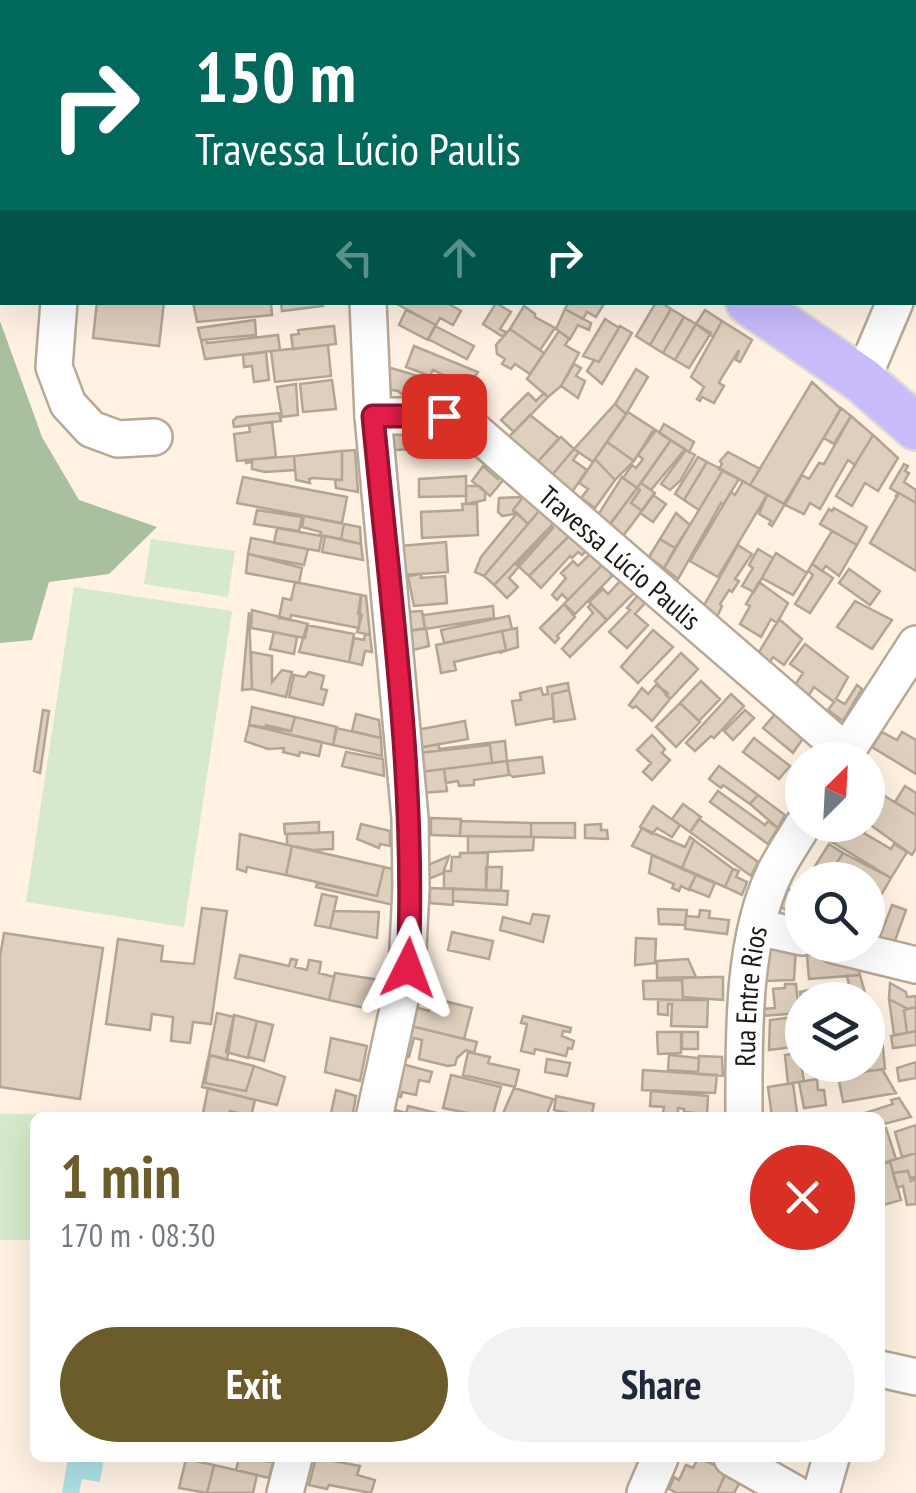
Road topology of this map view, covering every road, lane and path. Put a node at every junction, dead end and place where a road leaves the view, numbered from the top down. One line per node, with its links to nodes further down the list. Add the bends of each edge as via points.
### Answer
1 (59, 305): 8 (street, via 54,367 68,404 91,429 118,439)
2 (368, 305): 6 (street)
3 (752, 305): 5 (main road)
4 (894, 305): 5 (street)
5 (862, 380): 7 (main road)
6 (373, 416): 10 (street, Travessa Lúcio Paulis, via 444,416 470,427); 17 (street, via 411,888 408,968)
7 (916, 428)
8 (154, 438)
9 (916, 644): 11 (street)
10 (828, 742)
11 (853, 742)
12 (793, 842): 13 (street, Rua Entre Rios)
13 (757, 926): 14 (street); 18 (street, Rua Entre Rios)
14 (785, 933)
15 (885, 957): 16 (street)
16 (916, 965)
17 (375, 1112)
18 (744, 1112)
19 (885, 1370): 20 (street)
20 (916, 1377)
21 (293, 1462): 25 (street)
22 (658, 1462): 26 (street)
23 (739, 1462): 27 (street)
24 (830, 1462): 28 (street)
25 (286, 1493)
26 (644, 1493)
27 (794, 1493)
28 (822, 1493)

